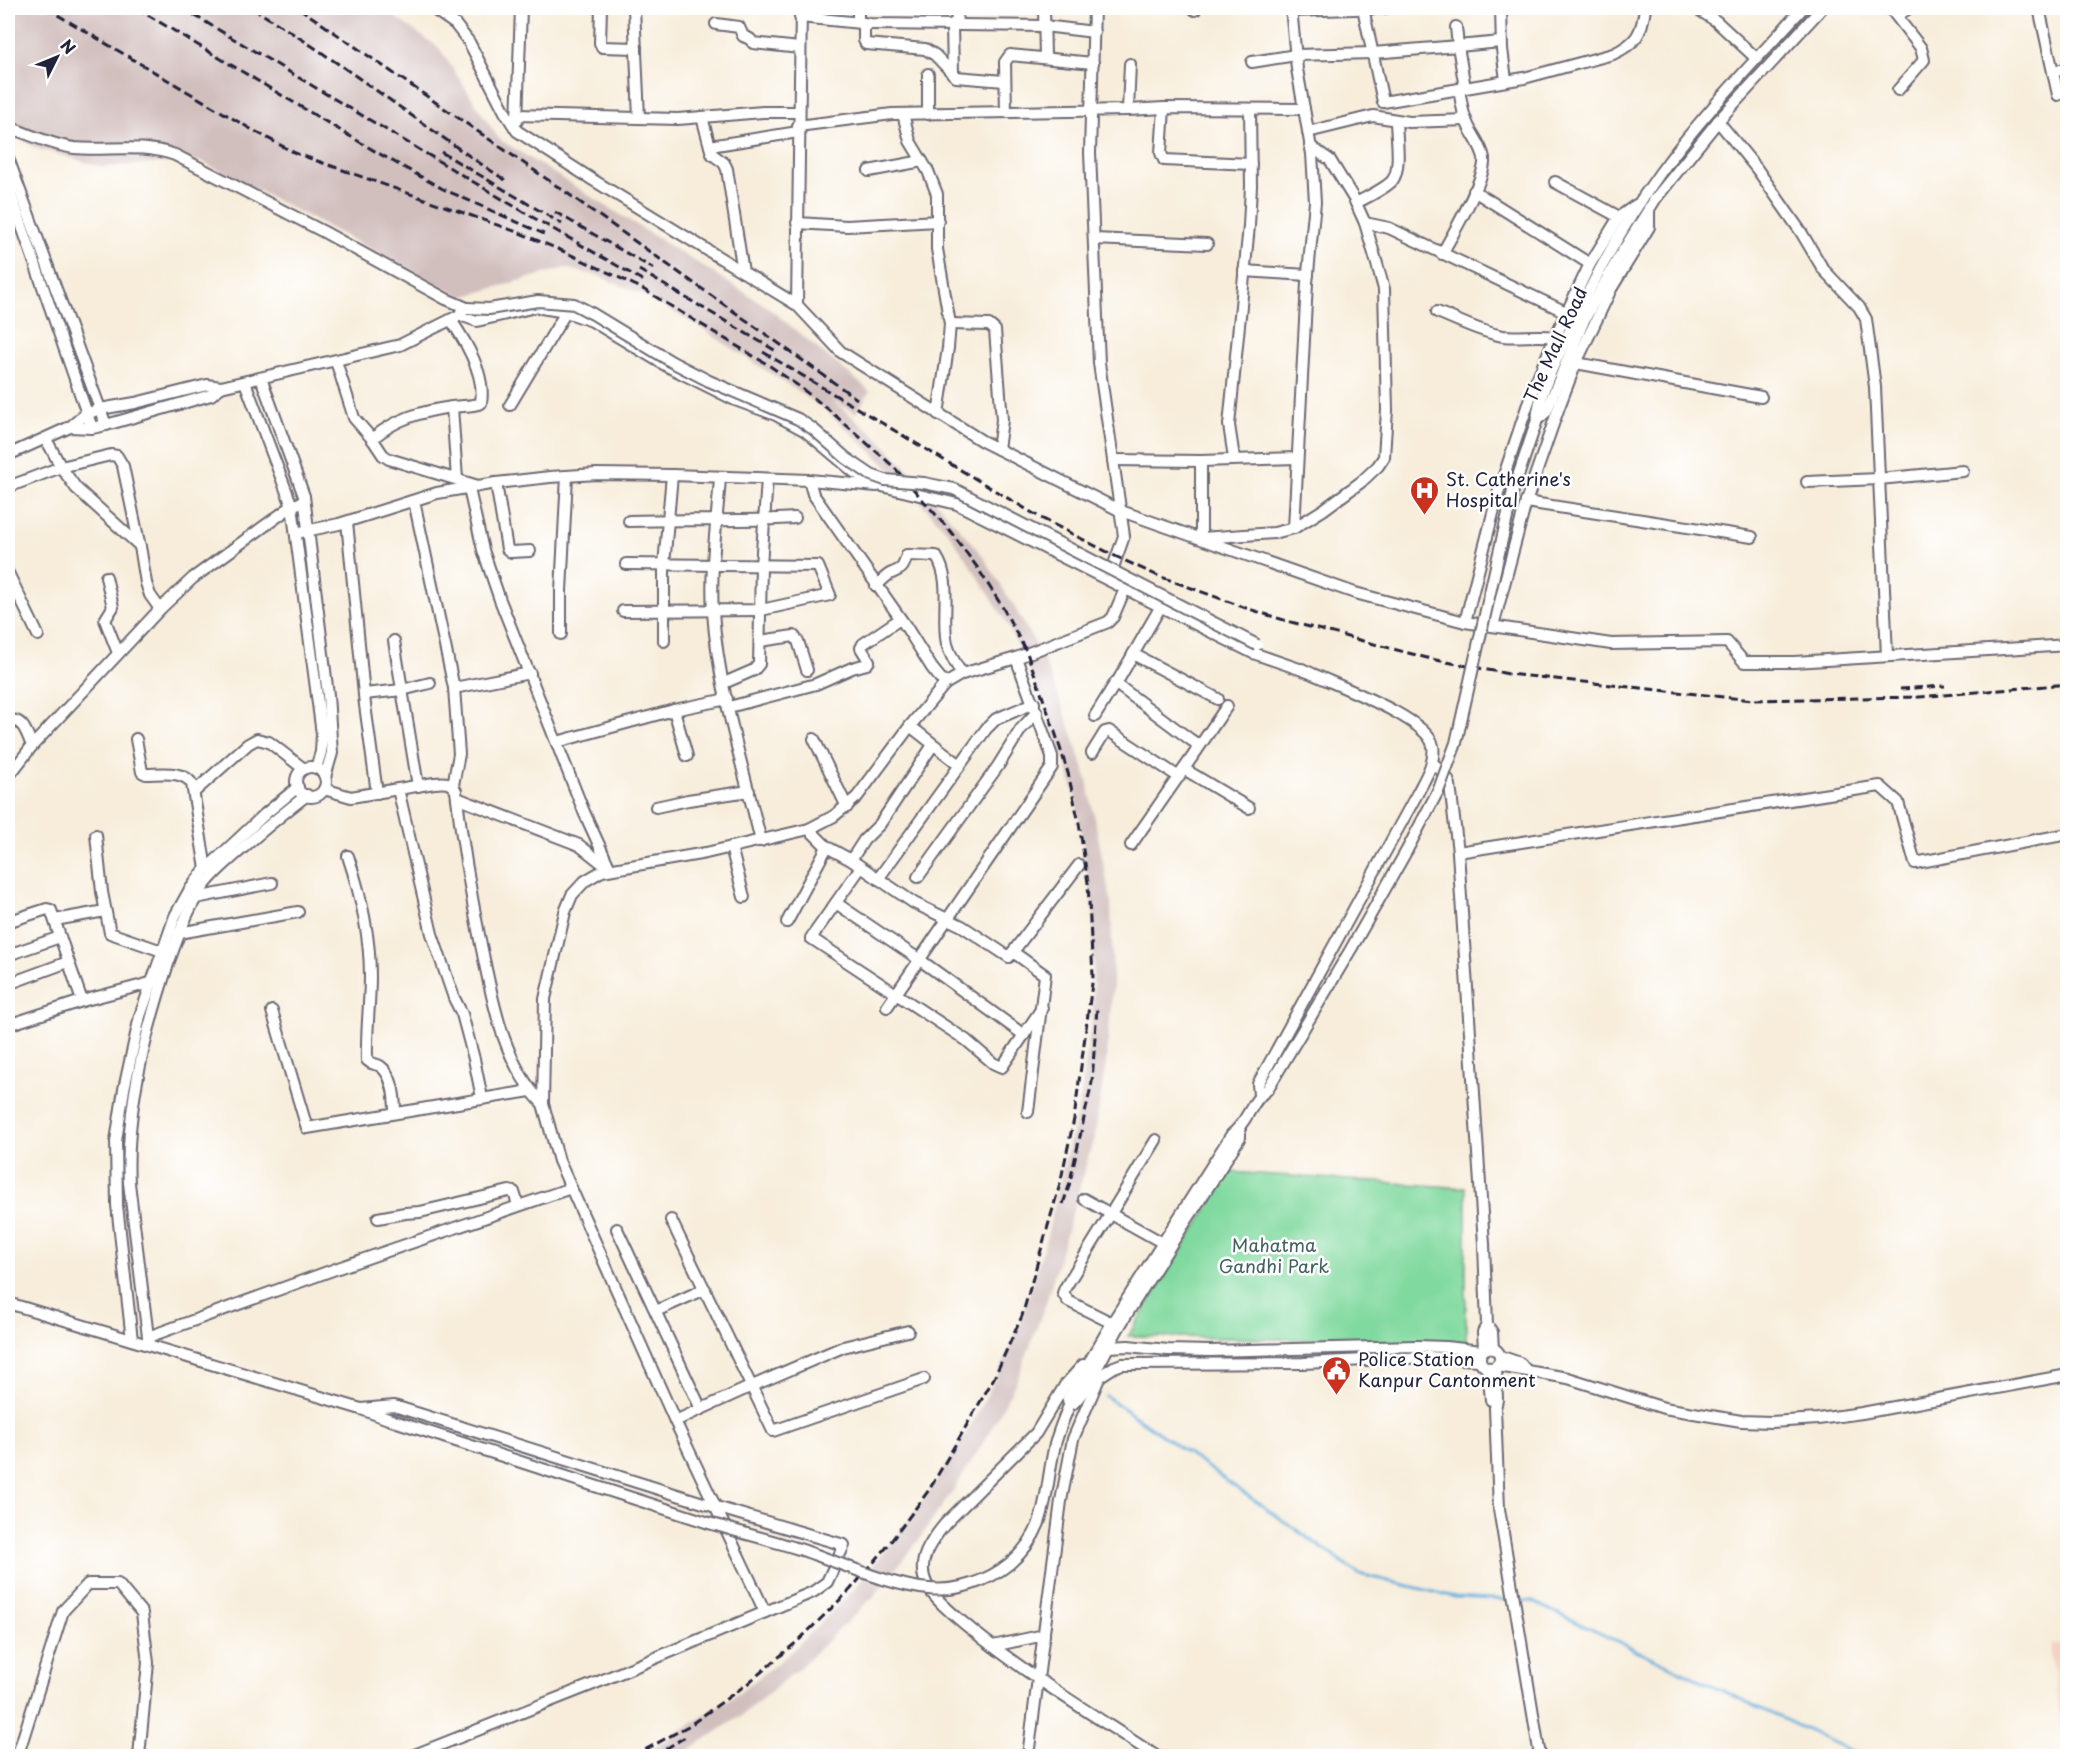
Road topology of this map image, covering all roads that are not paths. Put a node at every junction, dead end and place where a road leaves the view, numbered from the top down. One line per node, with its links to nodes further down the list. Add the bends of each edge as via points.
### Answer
1 (432, 8): 64 (street, via 455,24 469,42)
2 (521, 8): 56 (street)
3 (601, 8): 29 (street, via 602,47)
4 (634, 8): 29 (street)
5 (858, 8): 21 (street)
6 (956, 8): 23 (street)
7 (1044, 8): 24 (street)
8 (1094, 8): 26 (street)
9 (1363, 8): 10 (street); 18 (street); 31 (street)
10 (1385, 8)
11 (1501, 8): 27 (street)
12 (1645, 8): 42 (street, via 1640,31 1626,48 1589,61)
13 (1696, 8): 34 (street)
14 (1803, 8): 34 (street, The Mall Road)
15 (1822, 8): 61 (street, The Mall Road)
16 (1908, 8): 20 (street)
17 (2039, 8): 39 (street)
18 (1291, 9): 32 (street)
19 (801, 12): 21 (street); 30 (street)
20 (1894, 12): 45 (street, via 1921,48 1924,60)
21 (861, 23): 23 (street); 41 (street, via 866,44 925,49)
22 (716, 24): 30 (street, via 739,27 743,36 754,43)
23 (955, 24): 24 (street); 41 (street)
24 (1044, 27): 26 (street); 33 (street)
25 (1456, 27): 28 (street)
26 (1094, 32): 36 (street)
27 (1501, 42): 28 (street); 42 (street)
28 (1458, 46): 31 (street); 44 (street)
29 (636, 48): 58 (street)
30 (800, 48): 52 (street)
31 (1373, 53): 32 (street); 44 (street, via 1383,102)
32 (1296, 55): 35 (street); 49 (street)
33 (1045, 58): 36 (street); 43 (street, via 1008,56)
34 (1757, 59): 76 (street, The Mall Road, via 1682,145)
35 (1252, 62)
36 (1093, 63): 51 (street)
37 (1131, 64): 50 (street)
38 (2067, 69): 39 (street)
39 (2053, 70): 46 (street)
40 (928, 74): 55 (street)
41 (953, 74): 43 (street)
42 (1506, 80): 44 (street)
43 (1004, 81): 53 (street)
44 (1462, 88): 60 (street)
45 (1898, 90)
46 (2058, 94)
47 (1164, 108): 48 (street); 50 (street); 70 (street, via 1164,160)
48 (1250, 109): 49 (street); 70 (street)
49 (1304, 109): 65 (street)
50 (1128, 110): 51 (street)
51 (1090, 111): 53 (street); 81 (street)
52 (799, 112): 57 (street); 63 (street)
53 (1006, 112): 55 (street)
54 (903, 114): 55 (street); 63 (street); 69 (street, via 910,141)
55 (928, 114)
56 (517, 115): 58 (street); 64 (street)
57 (702, 117): 58 (street); 66 (street)
58 (639, 118)
59 (1396, 120): 60 (street); 65 (street, via 1373,116); 75 (street, via 1396,176)
60 (1466, 120): 74 (street, via 1484,162)
61 (1718, 121): 76 (street, The Mall Road); 124 (street, via 1802,232 1823,269 1866,319 1875,387)
62 (8, 127): 89 (street, via 73,147 139,147 174,155 324,232 446,299)
63 (798, 129): 66 (street); 79 (street)
64 (517, 131): 86 (street)
65 (1308, 132): 67 (street)
66 (710, 146): 86 (street, via 727,169)
67 (1310, 146): 75 (street, via 1330,159); 87 (street, via 1315,202)
68 (8, 158): 103 (street)
69 (922, 161): 71 (street); 77 (street, via 938,194)
70 (1251, 164): 85 (street)
71 (869, 171)
72 (1555, 182): 78 (street)
73 (8, 186): 104 (street)
74 (1474, 191): 83 (street); 84 (street)
75 (1356, 203): 80 (street)
76 (1644, 206): 78 (street, The Mall Road); 78 (street); 96 (street, via 1649,227 1611,290)
77 (938, 221): 79 (street, via 840,226); 93 (street, via 937,249)
78 (1629, 221): 84 (street); 266 (street, The Mall Road, bridge, via 1546,412 1537,420 1514,491 1456,743 1439,789 1351,950 1268,1090)
79 (797, 223): 88 (street)
80 (1365, 223): 83 (street, via 1389,228); 142 (street, via 1384,290 1384,457 1361,483)
81 (1094, 239): 82 (street); 115 (street, via 1099,363)
82 (1207, 244)
83 (1442, 254): 92 (street)
84 (1590, 264): 92 (street)
85 (1245, 271): 87 (street); 113 (street, via 1229,425)
86 (743, 272): 88 (street)
87 (1308, 276): 114 (street)
88 (797, 305): 105 (street, via 841,352)
89 (460, 312): 90 (street, via 477,321 535,307); 95 (street, via 400,345); 102 (street, via 465,340 478,371 482,400 478,405); 178 (street, bridge, via 538,301 574,304 709,381 798,419 871,475 954,489)
90 (566, 312): 101 (street); 128 (street, via 592,321 725,395 804,430 854,472)
91 (1437, 312): 94 (street, via 1500,335)
92 (1566, 312): 94 (street)
93 (950, 324): 105 (street); 111 (street, via 989,326 995,330 1002,420)
94 (1555, 337): 165 (street, via 1499,489)
95 (336, 362): 97 (street); 110 (street, via 354,418)
96 (1576, 363): 100 (street); 133 (street)
97 (261, 378): 98 (street); 131 (street)
98 (245, 381): 99 (street); 134 (street)
99 (221, 387): 103 (street, via 207,385); 106 (street, via 211,395)
100 (1761, 397)
101 (510, 405)
102 (452, 407): 110 (street, via 399,420); 122 (street)
103 (100, 409): 104 (street); 106 (street)
104 (86, 414): 107 (street); 108 (street)
105 (938, 414): 111 (street)
106 (106, 425): 108 (street)
107 (70, 427): 108 (street); 109 (street)
108 (92, 428)
109 (46, 439): 112 (street); 117 (street)
110 (372, 439): 122 (street, via 386,458)
111 (998, 449): 135 (street)
112 (8, 455)
113 (1234, 458): 114 (street); 116 (street)
114 (1298, 458): 142 (street)
115 (1113, 460): 116 (street); 135 (street)
116 (1201, 461): 146 (street)
117 (61, 467): 129 (street); 147 (street, via 76,488); 147 (street, via 117,456 123,466)
118 (1963, 471): 124 (street)
119 (672, 475): 120 (street); 121 (street); 138 (street)
120 (567, 476): 127 (street); 167 (street)
121 (720, 478): 123 (street); 137 (street)
122 (457, 479): 130 (street)
123 (768, 479): 125 (street); 139 (street)
124 (1879, 479): 126 (street); 175 (street)
125 (809, 480): 128 (street); 156 (street, via 813,494)
126 (1807, 482)
127 (496, 483): 130 (street); 148 (street, via 507,549)
128 (882, 486): 155 (street, via 957,504)
129 (8, 487)
130 (475, 488): 132 (street); 179 (street, via 483,550)
131 (304, 501): 134 (street); 143 (street)
132 (414, 501): 141 (street); 185 (street)
133 (1526, 502): 145 (street); 166 (street)
134 (292, 506): 144 (street); 159 (street, via 193,578)
135 (1121, 511): 146 (street); 155 (street, via 1124,536)
136 (795, 518): 139 (street)
137 (717, 519): 138 (street); 139 (street); 151 (street)
138 (668, 520): 140 (street); 150 (street)
139 (765, 520): 152 (street)
140 (629, 521)
141 (347, 522): 143 (street); 187 (street)
142 (1294, 528): 146 (street)
143 (309, 531): 144 (street); 208 (street, via 332,753)
144 (296, 533): 204 (street, via 322,734)
145 (1752, 537)
146 (1201, 538): 165 (street, via 1355,593)
147 (140, 546): 159 (street, via 147,589)
148 (530, 551)
149 (626, 564): 150 (street)
150 (664, 565): 151 (street); 160 (street)
151 (714, 565): 152 (street); 161 (street)
152 (761, 566): 162 (street); 162 (street, via 818,566 830,595)
153 (8, 573): 168 (street)
154 (106, 577): 173 (street, via 113,607 105,620)
155 (1108, 580): 157 (street)
156 (876, 586): 164 (street); 180 (street, via 890,573 903,568 907,555 936,556 944,580 947,644)
157 (1125, 589): 158 (street); 176 (street, via 1108,622)
158 (1161, 606): 174 (street); 178 (street, via 1253,653)
159 (160, 609): 173 (street)
160 (664, 609): 161 (street); 163 (street); 171 (street)
161 (713, 609): 162 (street); 183 (street)
162 (761, 610): 170 (street)
163 (623, 611)
164 (900, 619): 184 (street); 188 (street, via 863,644 867,664 799,690)
165 (1465, 622): 166 (street)
166 (1493, 626): 175 (street, via 1611,644 1727,642 1744,662)
167 (561, 634)
168 (39, 635)
169 (394, 641): 186 (street)
170 (760, 641): 177 (street, via 794,636); 183 (street, via 758,667)
171 (664, 642)
172 (2067, 645): 175 (street)
173 (118, 652): 198 (street)
174 (1133, 654): 181 (street); 200 (street, via 1223,703)
175 (1887, 656)
176 (1016, 658): 180 (street); 189 (street)
177 (807, 670)
178 (1308, 672): 202 (street, via 1419,726 1434,747)
179 (530, 673): 185 (street); 196 (street)
180 (962, 674): 184 (street)
181 (1116, 682): 191 (street); 200 (street, via 1196,743)
182 (430, 683): 186 (street)
183 (724, 683): 188 (street)
184 (945, 684): 193 (street)
185 (454, 688): 209 (street, via 459,754)
186 (402, 690): 187 (street); 210 (street)
187 (364, 694): 216 (street)
188 (728, 703): 190 (street); 214 (street)
189 (1035, 707): 203 (street, via 996,719); 236 (street); 245 (street, via 1052,767)
190 (674, 710): 196 (street); 201 (street)
191 (1095, 717)
192 (8, 721): 198 (street, via 20,722)
193 (910, 726): 197 (street); 220 (street)
194 (135, 739): 215 (street, via 142,772 186,777)
195 (814, 739): 220 (street)
196 (557, 742): 235 (street)
197 (933, 745): 203 (street); 231 (street)
198 (32, 746): 207 (street)
199 (1092, 753): 206 (street, via 1109,731)
200 (1195, 754): 206 (street)
201 (687, 756)
202 (1432, 763): 229 (street, via 1450,785); 266 (street, via 1258,1084)
203 (960, 765): 237 (street)
204 (316, 768): 205 (street); 208 (street)
205 (304, 769): 211 (street, via 298,775); 215 (street, via 268,742 257,739)
206 (1181, 773): 221 (street); 226 (street)
207 (8, 777)
208 (325, 777): 212 (street)
209 (453, 785): 210 (street, via 447,782); 218 (street)
210 (418, 786): 213 (street)
211 (298, 787): 217 (street); 234 (street)
212 (324, 789): 216 (street, via 351,796); 217 (street, via 315,796)
213 (398, 789): 216 (street); 267 (street, via 432,934 462,1014)
214 (749, 791): 219 (street); 225 (street)
215 (194, 792): 234 (street)
216 (377, 793)
217 (307, 795): 240 (street, via 225,864)
218 (457, 798): 235 (street, via 579,845); 265 (street, via 467,874 497,1020)
219 (656, 807)
220 (847, 807): 222 (street)
221 (1249, 808)
222 (809, 829): 225 (street); 228 (street)
223 (2067, 834): 229 (street, via 1915,862 1898,802 1880,786)
224 (96, 835): 242 (street)
225 (761, 841): 227 (street)
226 (1131, 845)
227 (732, 847): 235 (street); 239 (street)
228 (827, 847): 231 (street); 247 (street)
229 (1458, 852): 292 (street, via 1484,1244 1483,1332)
230 (348, 856): 270 (street, via 366,927 370,974 367,1060 381,1067 387,1077 393,1090)
231 (851, 860): 233 (street)
232 (1078, 865): 251 (street)
233 (861, 867): 237 (street); 241 (street)
234 (206, 869): 250 (street, via 175,916)
235 (610, 869): 268 (street, via 585,882 572,895 565,912 545,999)
236 (918, 877)
237 (878, 879): 245 (street, via 914,903)
238 (272, 883): 240 (street)
239 (744, 897)
240 (196, 898): 248 (street)
241 (836, 903): 253 (street); 258 (street, via 811,938)
242 (105, 911): 246 (street); 250 (street, via 110,933)
243 (298, 912): 248 (street)
244 (8, 919): 246 (street, via 49,909)
245 (949, 919): 251 (street, via 1009,957); 253 (street)
246 (55, 920): 249 (street)
247 (787, 922)
248 (179, 933): 255 (street)
249 (60, 937): 252 (street); 254 (street)
250 (162, 951): 257 (street)
251 (1013, 952): 261 (street, via 1045,975)
252 (8, 955)
253 (920, 960): 258 (street); 264 (street)
254 (69, 962): 256 (street); 259 (street)
255 (163, 979): 257 (street); 274 (street, via 142,1061)
256 (8, 984)
257 (151, 984): 259 (street); 273 (street, via 123,1089)
258 (896, 994): 260 (street); 264 (street, via 1002,1067)
259 (82, 1001): 263 (street)
260 (887, 1007)
261 (1042, 1008): 264 (street); 269 (street)
262 (272, 1011): 270 (street, via 305,1127)
263 (8, 1025)
264 (1024, 1035)
265 (531, 1091): 267 (street); 268 (street)
266 (1259, 1095): 271 (street)
267 (482, 1098): 270 (street)
268 (543, 1104): 275 (street)
269 (1029, 1112)
270 (395, 1113)
271 (1240, 1128): 282 (street, via 1232,1134); 286 (street, via 1240,1137)
272 (1156, 1140): 278 (street)
273 (116, 1144): 274 (street); 288 (street, via 117,1205)
274 (128, 1146): 289 (street)
275 (571, 1188): 277 (street); 300 (street)
276 (1084, 1199): 278 (street)
277 (518, 1205): 279 (street, via 514,1192 509,1191); 289 (street)
278 (1110, 1213): 282 (street); 286 (street, via 1063,1293 1068,1301)
279 (378, 1218)
280 (671, 1220): 283 (street)
281 (617, 1229): 285 (street)
282 (1163, 1243): 286 (street)
283 (705, 1289): 285 (street); 297 (street)
284 (8, 1303): 288 (street)
285 (656, 1311): 299 (street)
286 (1116, 1325): 290 (street)
287 (908, 1331): 297 (street, via 843,1347)
288 (132, 1340): 289 (street)
289 (149, 1341): 298 (street)
290 (1104, 1345): 291 (street, via 1210,1351); 295 (street); 304 (street, via 1065,1385 1036,1433 945,1524 925,1552 927,1586)
291 (1362, 1347): 292 (street, via 1446,1347); 293 (street)
292 (1490, 1358): 293 (street); 294 (street, via 1517,1370 1568,1378 1664,1408 1771,1422 1862,1413); 311 (street, via 1499,1509)
293 (1362, 1360): 295 (street, via 1122,1364)
294 (2067, 1375)
295 (1090, 1377): 298 (street, bridge, via 1068,1399 1053,1450 1044,1511 1031,1541 993,1575 974,1584 932,1590 705,1522); 303 (street, via 1061,1500)
296 (924, 1379): 297 (street, via 773,1431)
297 (752, 1386): 299 (street)
298 (361, 1409): 301 (street, via 394,1406)
299 (701, 1409): 300 (street)
300 (675, 1421): 301 (street)
301 (716, 1507): 302 (street); 302 (street, via 844,1545 827,1582)
302 (765, 1612): 308 (street)
303 (1044, 1635): 304 (street); 305 (street)
304 (993, 1646): 305 (street)
305 (1038, 1680): 309 (street); 310 (street)
306 (19, 1751): 307 (street, via 63,1611 88,1584 118,1584 142,1613 148,1663)
307 (139, 1756)
308 (412, 1756)
309 (1028, 1756)
310 (1156, 1756)
311 (1540, 1756)

